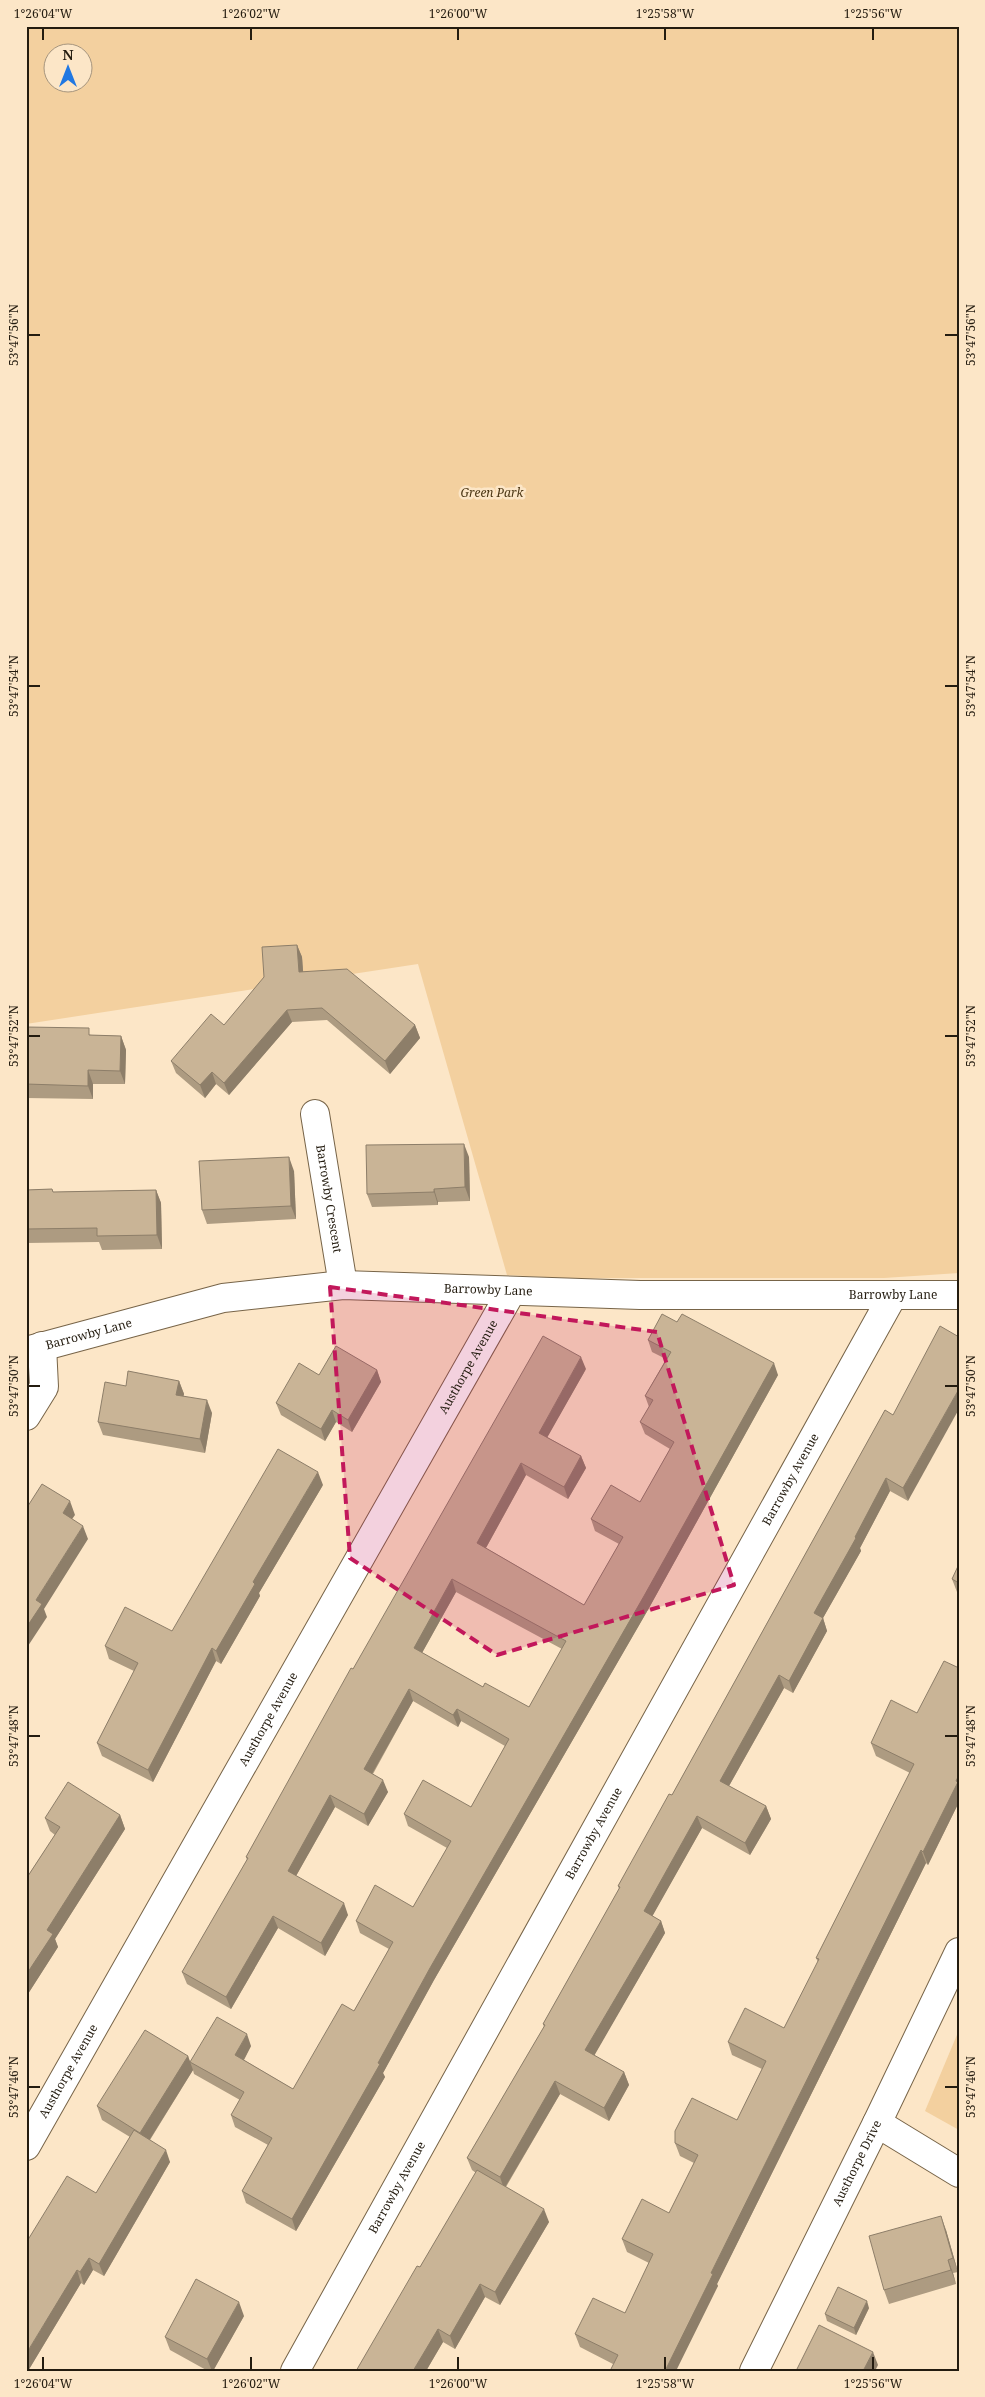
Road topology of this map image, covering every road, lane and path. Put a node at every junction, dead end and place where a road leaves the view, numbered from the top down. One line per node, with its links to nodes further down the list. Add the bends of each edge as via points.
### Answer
1 (315, 1114): 2 (street, Barrowby Crescent)
2 (343, 1285): 3 (street, Barrowby Lane); 6 (street, Barrowby Lane, via 223,1298)
3 (511, 1292): 4 (street, Barrowby Lane, via 640,1296); 10 (street, Austhorpe Avenue)
4 (893, 1296): 5 (street, Barrowby Lane); 12 (street, Barrowby Avenue)
5 (959, 1296)
6 (34, 1349): 7 (street, via 44,1387)
7 (26, 1416)
8 (959, 1952): 9 (street, Austhorpe Drive)
9 (877, 2123): 11 (street); 13 (street, Austhorpe Drive)
10 (26, 2146)
11 (959, 2173)
12 (295, 2371)
13 (754, 2371)

